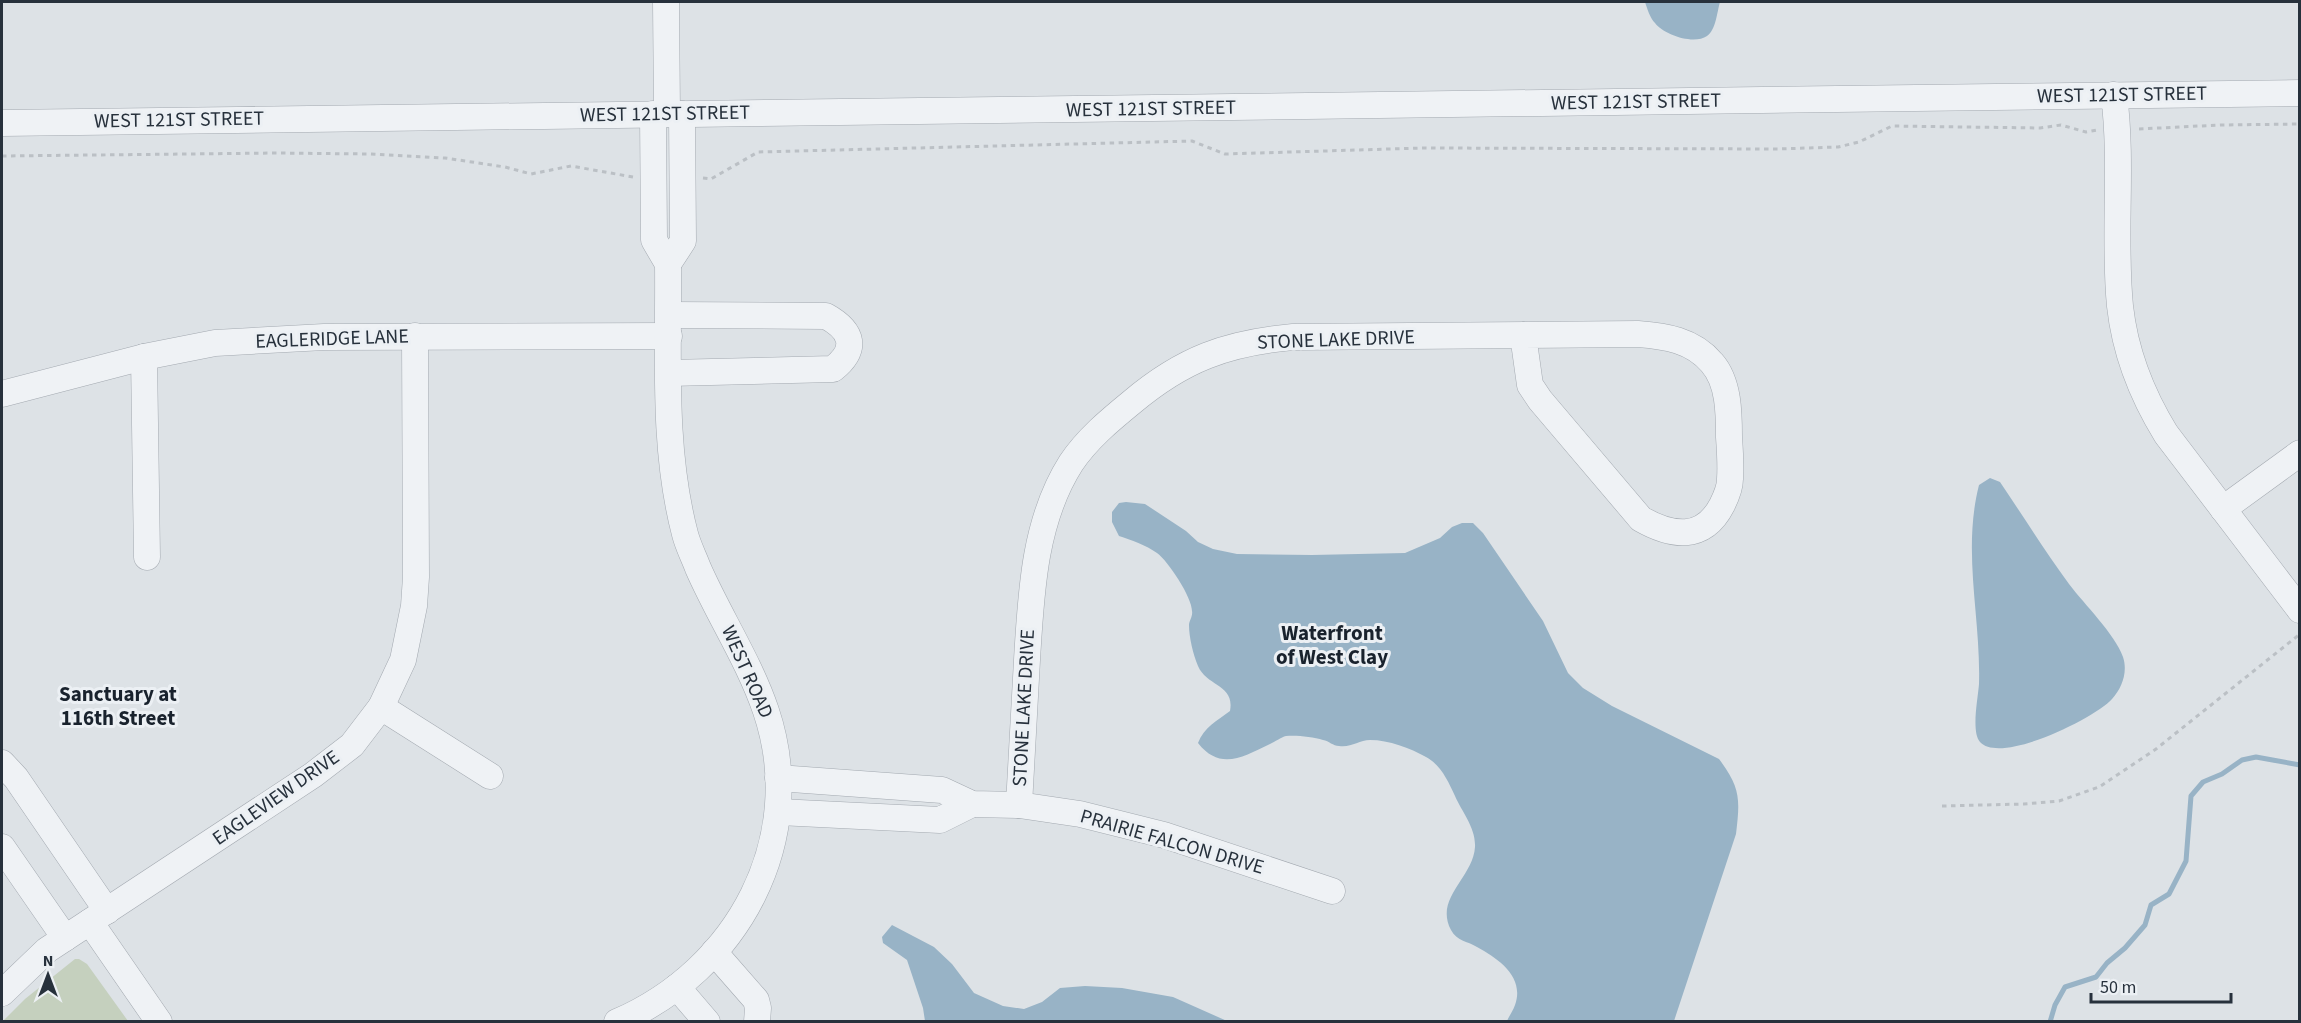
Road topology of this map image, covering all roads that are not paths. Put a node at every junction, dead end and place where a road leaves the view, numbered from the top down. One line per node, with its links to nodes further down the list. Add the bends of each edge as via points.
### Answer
1 (666, 2): 4 (street, WEST ROAD)
2 (2300, 93): 3 (street, WEST 121ST STREET)
3 (2114, 95): 4 (street, WEST 121ST STREET); 14 (street, via 2118,128 2120,306 2126,340 2149,407)
4 (667, 114): 5 (street, WEST 121ST STREET); 6 (street, WEST ROAD, via 653,177 654,240); 6 (street, WEST ROAD, via 683,177 683,241)
5 (2, 123)
6 (668, 264): 7 (street, WEST ROAD)
7 (669, 325): 9 (street, EAGLERIDGE LANE); 11 (street, WEST ROAD); 11 (street, EAGLERIDGE LANE, via 826,316 848,334 850,349 832,369)
8 (1523, 335): 8 (street, STONE LAKE DRIVE, via 1667,337 1693,346 1713,363 1724,386 1729,416 1730,480 1726,497 1710,522 1696,531 1678,533 1658,529 1641,519 1530,385); 22 (street, STONE LAKE DRIVE, via 1260,340 1197,358 1148,388 1116,414 1071,463 1053,499 1039,542 1031,594)
9 (415, 336): 10 (street, EAGLERIDGE LANE, via 215,343); 17 (street, EAGLEVIEW DRIVE, via 414,606 403,660)
10 (144, 357): 12 (street, EAGLERIDGE LANE); 15 (street)
11 (669, 373): 20 (street, WEST ROAD, via 670,454 685,538 756,685 773,736)
12 (2, 393)
13 (2300, 453): 14 (street)
14 (2223, 509): 16 (street)
15 (147, 557)
16 (2300, 610)
17 (381, 707): 19 (street); 26 (street, EAGLEVIEW DRIVE, via 352,745 314,775)
18 (2, 764): 26 (street, via 16,778)
19 (490, 776)
20 (778, 778): 21 (street, PRAIRIE FALCON DRIVE, via 942,790); 23 (street, WEST ROAD)
21 (972, 804): 22 (street, PRAIRIE FALCON DRIVE); 23 (street, PRAIRIE FALCON DRIVE, via 940,820)
22 (1019, 805): 25 (street, PRAIRIE FALCON DRIVE, via 1119,823)
23 (779, 812): 28 (street, WEST ROAD, via 757,889 735,928)
24 (2, 847): 27 (street)
25 (1332, 891)
26 (98, 917): 27 (street, EAGLEVIEW DRIVE); 31 (street)
27 (65, 938): 30 (street, EAGLEVIEW DRIVE)
28 (714, 952): 29 (street, WEST ROAD); 34 (street, via 756,1000)
29 (677, 987): 32 (street, WEST ROAD); 33 (street)
30 (2, 993)
31 (159, 1022)
32 (617, 1022)
33 (707, 1022)
34 (757, 1022)

